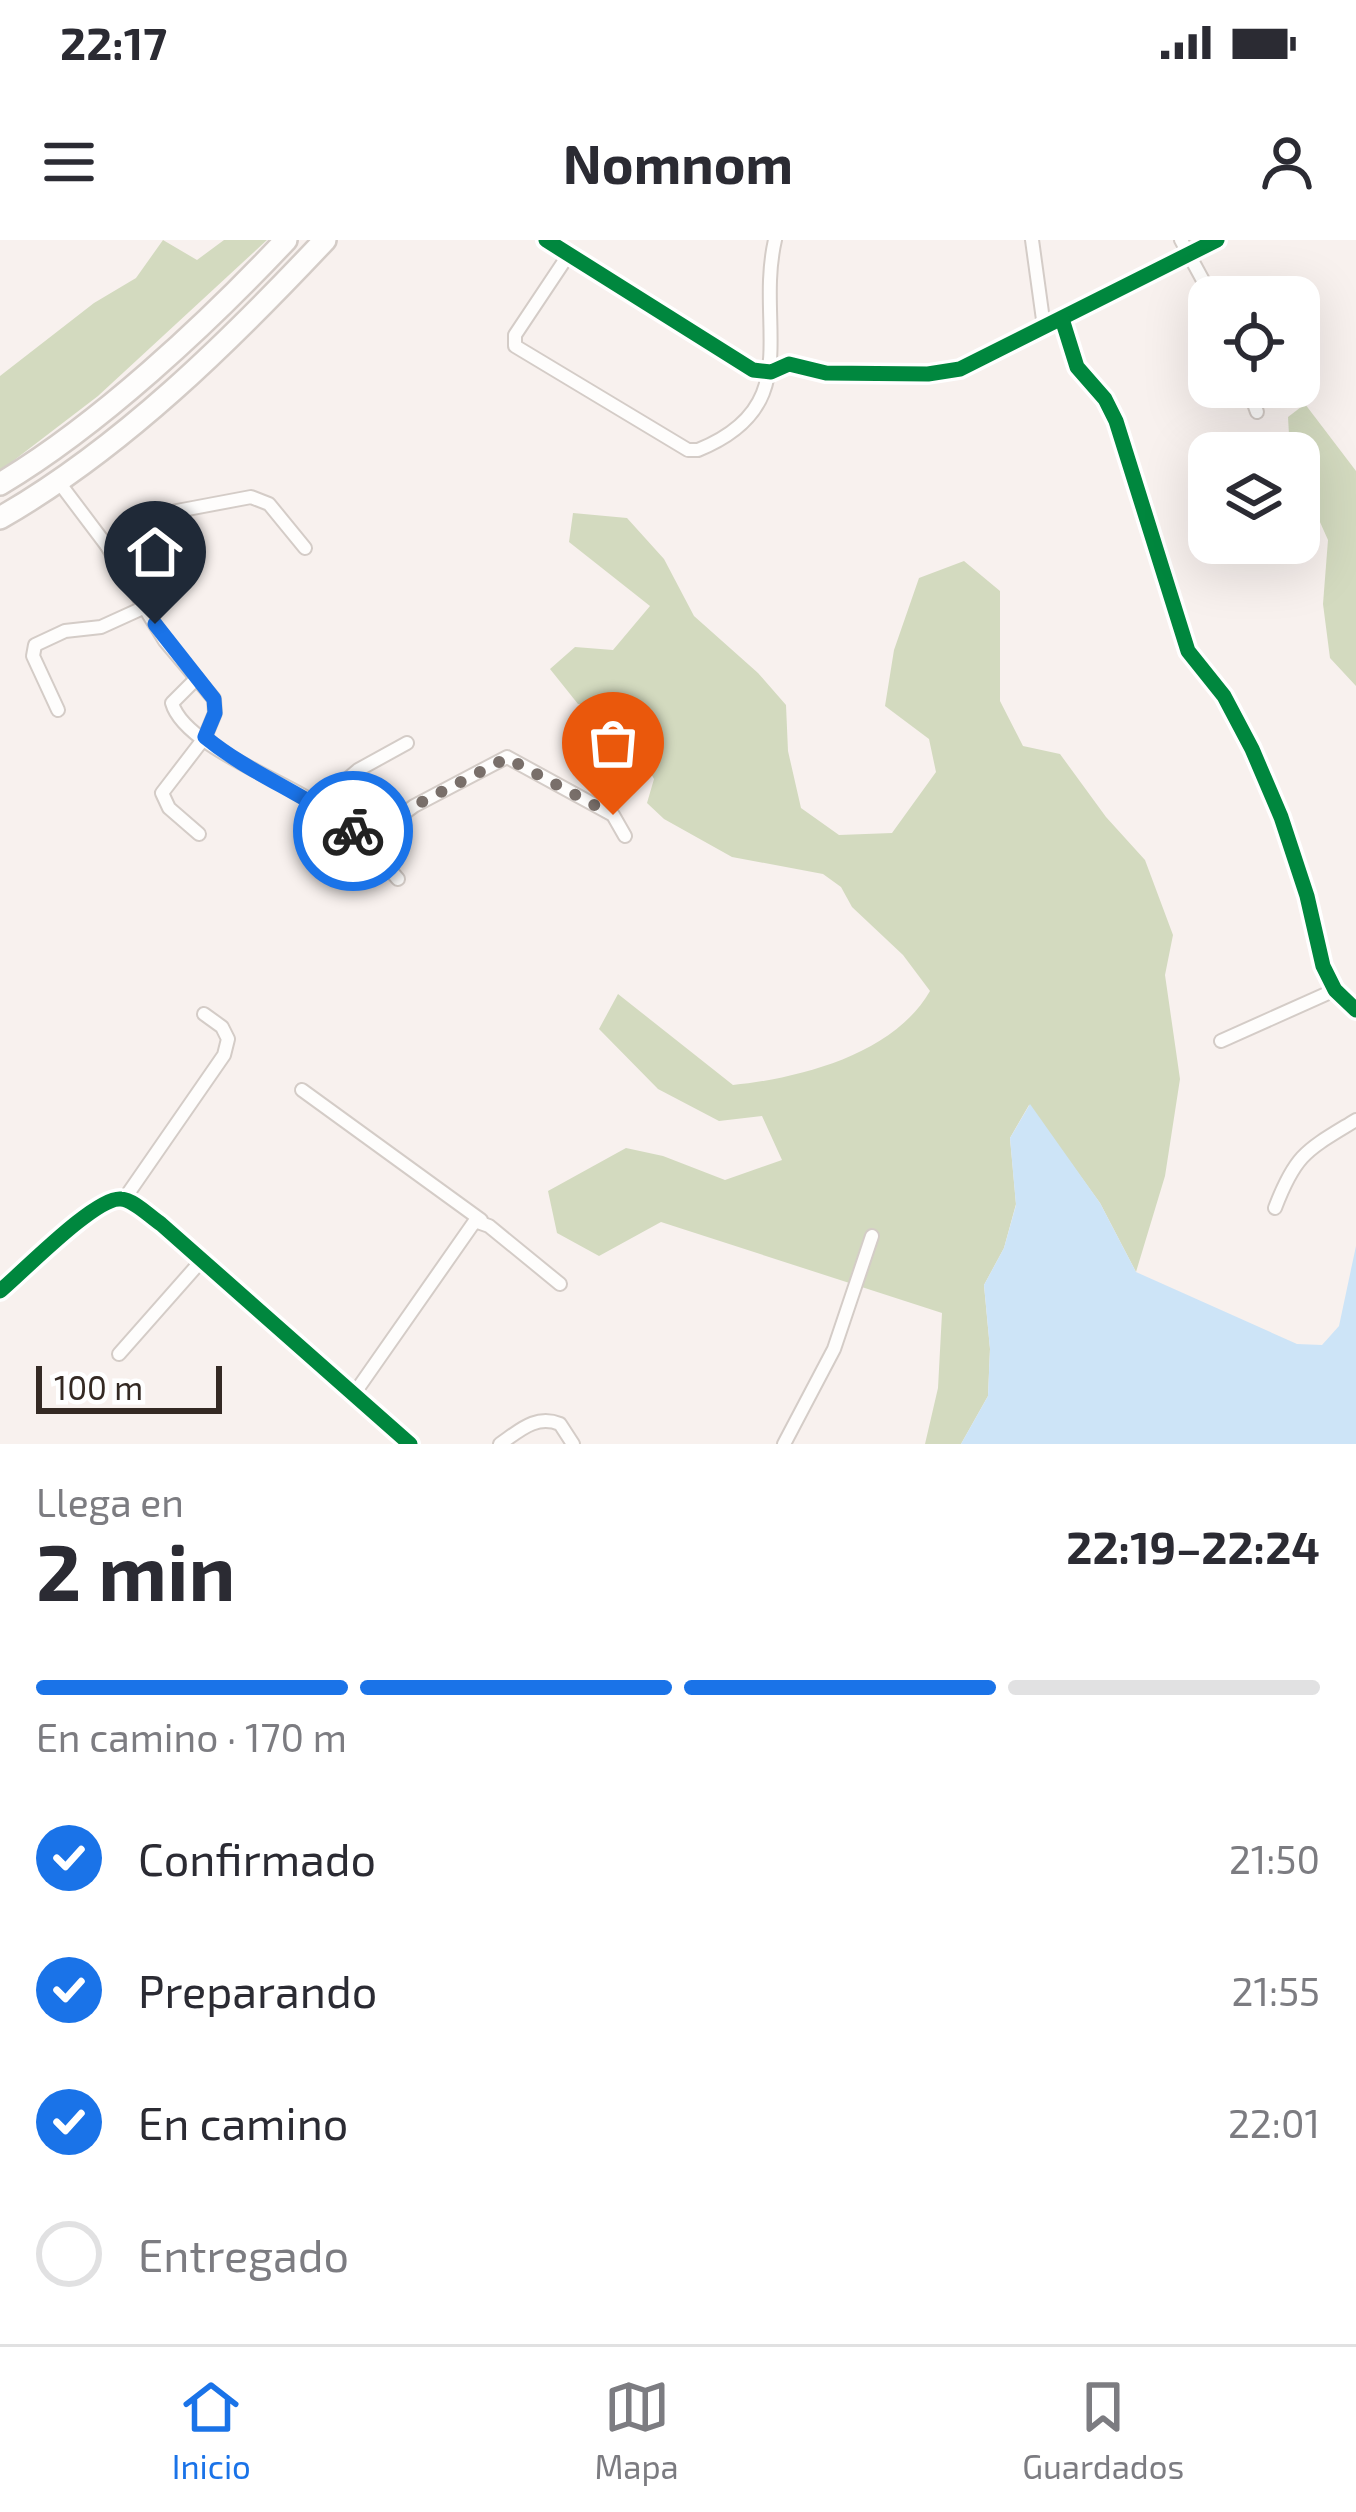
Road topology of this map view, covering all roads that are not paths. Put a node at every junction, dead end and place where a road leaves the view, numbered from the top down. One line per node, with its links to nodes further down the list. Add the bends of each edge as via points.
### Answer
1 (286, 240): 17 (highway, via 123,392)
2 (325, 240): 16 (highway, via 245,322)
3 (546, 240): 8 (street)
4 (775, 240): 13 (street)
5 (1031, 240): 12 (street)
6 (1181, 240): 9 (street)
7 (1217, 240): 9 (street)
8 (568, 254): 13 (street, via 753,370); 13 (street, via 514,346 638,421 698,450 758,410)
9 (1190, 255): 10 (street); 11 (street)
10 (1200, 276)
11 (1062, 319): 12 (street); 31 (street, via 1077,368 1116,421 1188,651 1233,710 1281,817)
12 (1044, 327): 13 (street, via 960,369 826,373 789,364)
13 (771, 372)
14 (1256, 408): 15 (street)
15 (1257, 412)
16 (58, 481): 18 (highway); 19 (street)
17 (0, 484)
18 (0, 518)
19 (107, 546): 20 (street, via 161,514 251,497 269,504); 21 (street)
20 (305, 548)
21 (145, 607): 22 (street); 23 (street, via 35,645)
22 (197, 678): 24 (street, via 216,706); 24 (street, via 173,706)
23 (58, 710)
24 (205, 737): 26 (street); 27 (street, via 162,793)
25 (406, 743): 26 (street)
26 (318, 803): 29 (street)
27 (199, 834)
28 (625, 836): 29 (street, via 613,815 507,758 414,806)
29 (365, 842): 30 (street)
30 (398, 879)
31 (1335, 989): 32 (street); 34 (street)
32 (1356, 1010)
33 (204, 1014): 37 (street, via 228,1039 224,1055)
34 (1221, 1041)
35 (302, 1090): 39 (street)
36 (1356, 1120): 38 (street, via 1304,1152)
37 (125, 1198): 41 (street); 43 (street, via 88,1214)
38 (1275, 1208)
39 (482, 1221): 42 (street); 45 (street, via 458,1240)
40 (872, 1236): 49 (street, via 834,1349)
41 (202, 1260): 44 (street); 45 (street)
42 (560, 1284)
43 (0, 1291)
44 (119, 1354)
45 (353, 1394): 46 (street)
46 (410, 1444)
47 (500, 1444): 48 (street, via 544,1420 560,1424)
48 (573, 1444)
49 (784, 1444)

